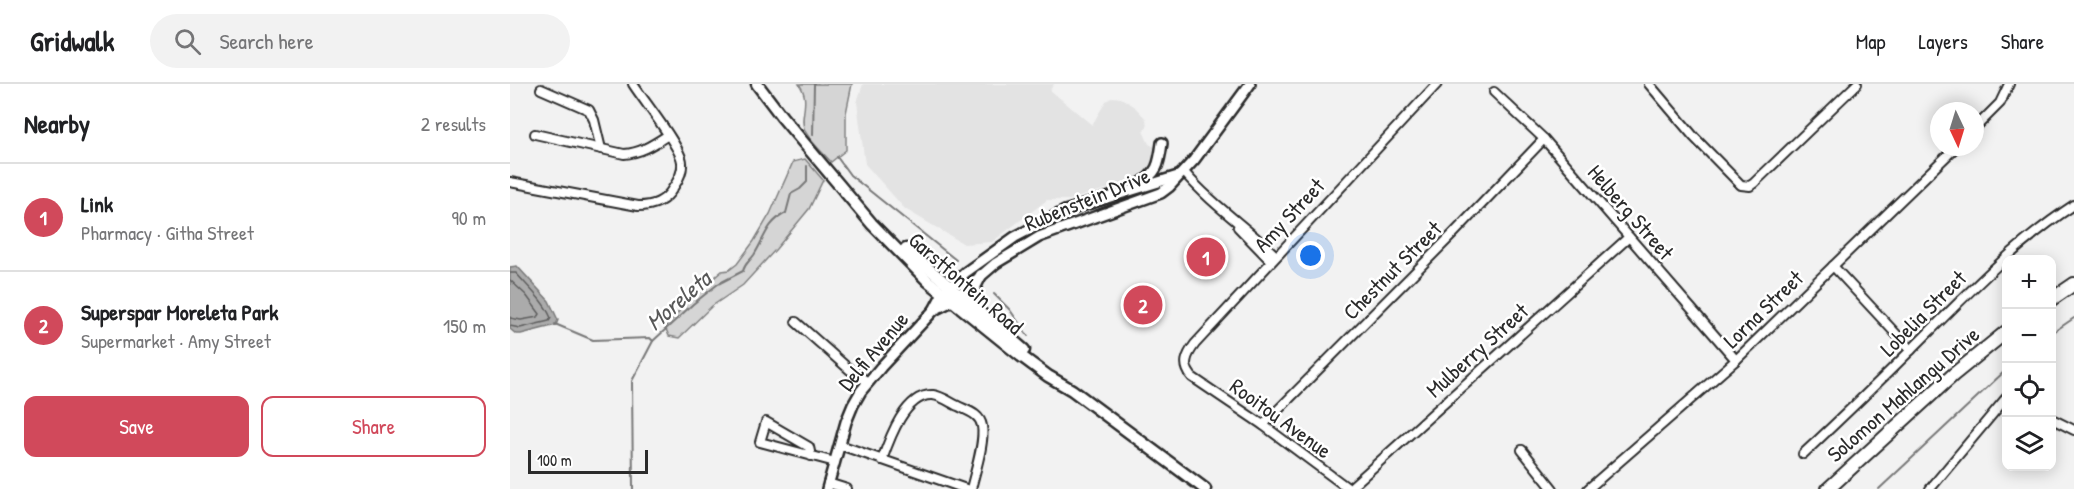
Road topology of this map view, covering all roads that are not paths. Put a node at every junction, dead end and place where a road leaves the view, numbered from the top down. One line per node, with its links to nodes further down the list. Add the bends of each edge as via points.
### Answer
1 (633, 84): 13 (street)
2 (757, 84): 28 (main road, Garstfontein Road, via 845,192)
3 (1250, 84): 19 (street, Rubenstein Drive)
4 (1437, 84): 24 (street, Amy Street)
5 (1649, 84): 6 (street, via 1741,185 1750,186)
6 (1857, 84)
7 (2009, 84): 10 (street, via 2000,103)
8 (541, 89): 11 (street, via 589,110)
9 (1494, 92): 14 (street, Helberg Street)
10 (1984, 119)
11 (596, 129): 16 (street); 17 (street)
12 (535, 135): 16 (street)
13 (668, 135): 17 (street, via 634,153); 20 (street, via 680,155 681,170 668,196 655,205 631,206)
14 (1544, 139): 23 (street, Helberg Street); 40 (street, Chestnut Street)
15 (1162, 143): 21 (street, via 1154,173)
16 (586, 146): 17 (street)
17 (601, 149)
18 (1947, 156): 25 (street, Lorna Street)
19 (1181, 174): 21 (street, Rubenstein Drive); 24 (street, via 1254,235); 26 (street, Rubenstein Drive, via 1161,193 1039,237)
20 (510, 182)
21 (1128, 191): 28 (street, Rubenstein Drive, via 1056,215 1003,245 966,272)
22 (2074, 205): 33 (street, Lobelia Street, via 2032,234)
23 (1629, 237): 34 (street, Helberg Street); 53 (street, Mulberry Street)
24 (1274, 258): 35 (street, Amy Street, via 1188,352 1185,363)
25 (1833, 266): 33 (street); 34 (street, Lorna Street)
26 (981, 275): 28 (street, Rubenstein Drive); 30 (main road)
27 (2074, 284): 29 (main road)
28 (951, 294): 30 (main road, Garstfontein Road); 36 (street, Delfi Avenue); 37 (main road, Garstfontein Road, via 1021,356)
29 (2056, 296)
30 (971, 305): 37 (main road, Garstfontein Road)
31 (796, 322): 36 (street)
32 (2002, 336): 56 (main road, Solomon Mahlangu Drive, via 1953,375)
33 (1911, 350): 44 (street, Lobelia Street)
34 (1736, 360): 55 (street, Lorna Street)
35 (1192, 377): 40 (street, Rooitou Avenue)
36 (868, 382): 42 (street, Delfi Avenue, via 853,405)
37 (1072, 390): 52 (main road, Garstfontein Road)
38 (2002, 404): 57 (street)
39 (2056, 421): 41 (street)
40 (1263, 425): 53 (street, Rooitou Avenue)
41 (2074, 430)
42 (840, 445): 46 (street); 47 (street, Delfi Avenue)
43 (1522, 450): 54 (street)
44 (1803, 454)
45 (811, 456): 45 (street, via 760,442 766,422 809,447); 47 (street)
46 (882, 460): 50 (street); 51 (street, via 898,419 920,399 938,397 974,413 981,422 982,436)
47 (835, 462): 48 (street, Delfi Avenue)
48 (828, 486): 49 (street)
49 (847, 489)
50 (966, 489)
51 (971, 489)
52 (1205, 489)
53 (1349, 489)
54 (1553, 489)
55 (1588, 489)
56 (1828, 489)
57 (1930, 489)

